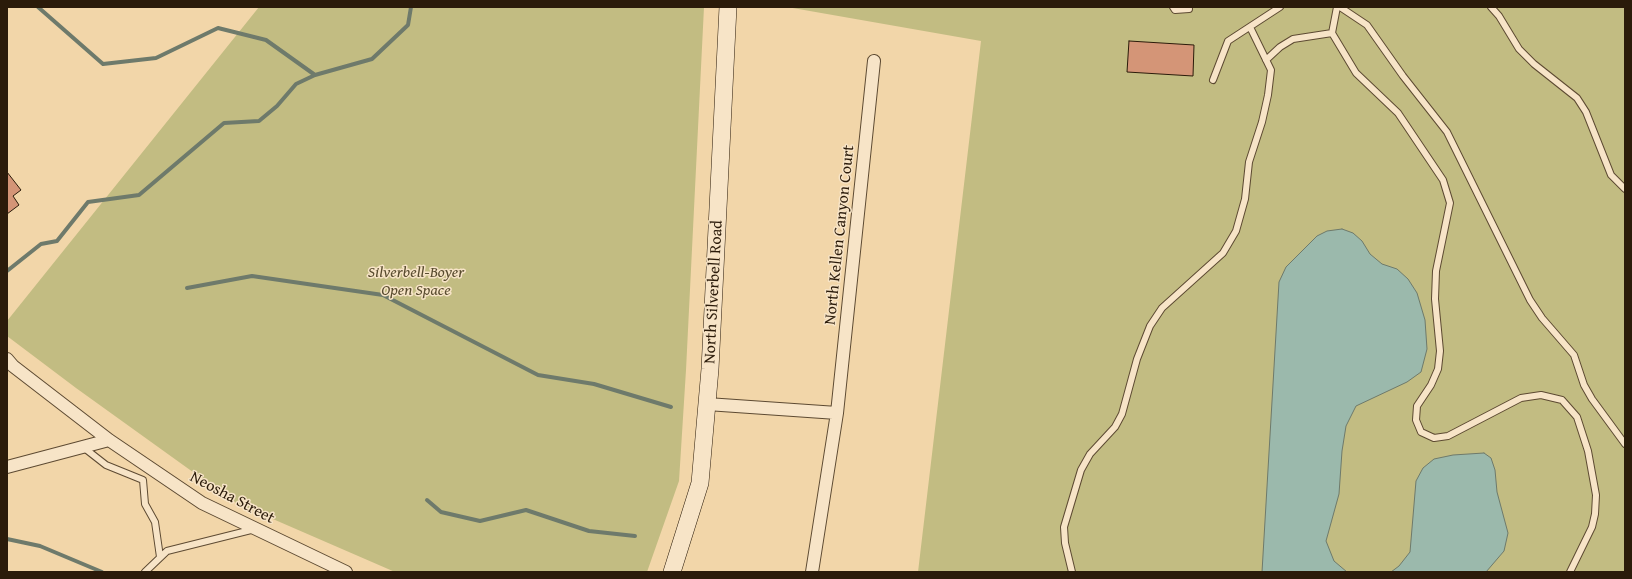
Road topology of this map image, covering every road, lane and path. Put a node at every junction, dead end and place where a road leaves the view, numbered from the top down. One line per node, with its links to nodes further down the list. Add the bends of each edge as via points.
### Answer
1 (728, 7): 14 (main road, North Silverbell Road)
2 (1173, 7): 6 (lane, via 1175,10)
3 (1280, 7): 7 (lane)
4 (1338, 7): 8 (lane); 17 (lane, via 1367,25 1447,132 1530,300 1574,356 1592,399)
5 (1491, 7): 12 (lane, via 1519,49 1577,98 1586,112 1611,175)
6 (1190, 9)
7 (1250, 27): 9 (lane); 11 (lane, via 1228,41)
8 (1332, 33): 9 (lane, via 1293,39); 27 (lane, via 1356,73 1398,114 1443,180 1450,203 1436,271 1435,299 1440,351 1438,369 1417,406 1416,420 1421,432 1434,438 1448,436 1521,398 1540,394 1562,400 1577,417 1588,451 1596,495 1592,527)
9 (1266, 60): 26 (lane, via 1271,70 1268,95 1249,162 1245,199 1236,231 1223,252 1162,308 1150,326 1137,360 1122,414 1115,427 1090,454 1081,470 1064,527)
10 (874, 61): 15 (street, North Kellen Canyon Court)
11 (1213, 80)
12 (1625, 189)
13 (7, 359): 16 (street, Neosha Street)
14 (707, 404): 15 (street); 24 (main road, North Silverbell Road, via 700,483)
15 (837, 413): 25 (street, North Kellen Canyon Court)
16 (109, 440): 18 (street); 20 (street, Neosha Street, via 202,504)
17 (1625, 444)
18 (83, 447): 19 (street); 21 (lane, via 106,465 143,480 145,504 155,522)
19 (7, 467)
20 (255, 529): 21 (lane, via 167,551); 23 (street, Neosha Street)
21 (160, 557): 22 (lane)
22 (145, 572)
23 (346, 572)
24 (672, 572)
25 (812, 572)
26 (1072, 572)
27 (1570, 572)

